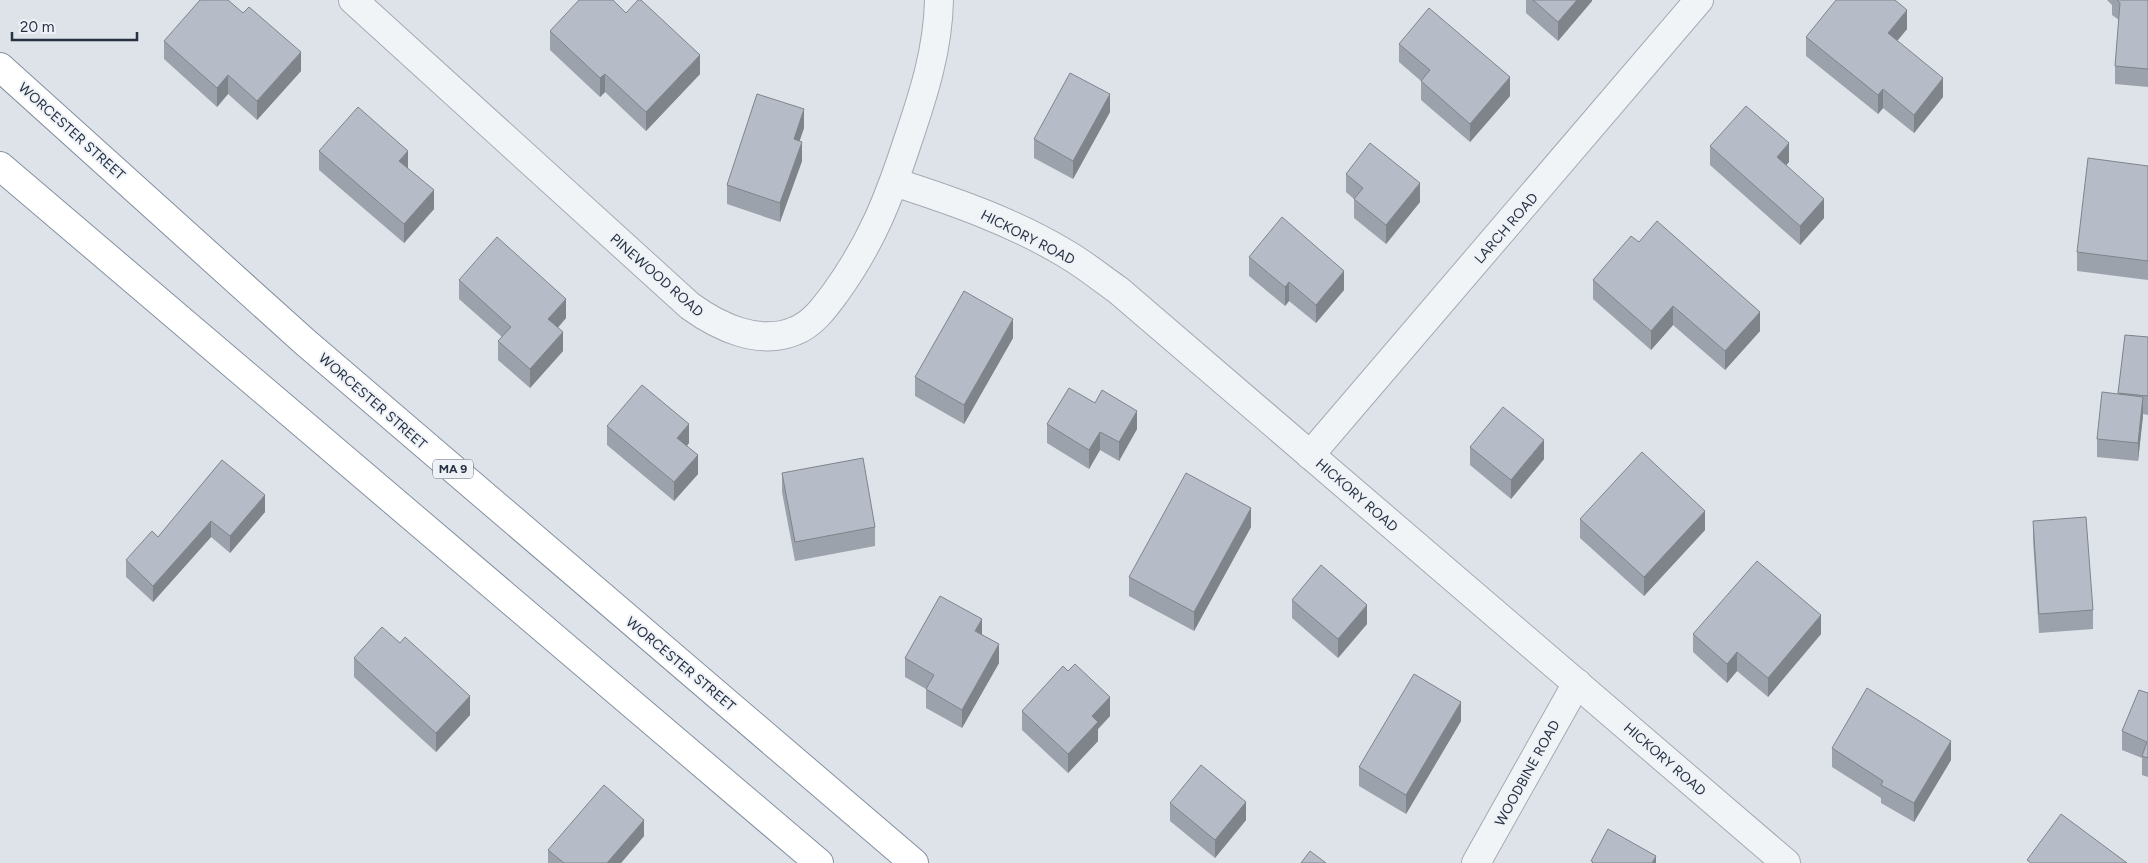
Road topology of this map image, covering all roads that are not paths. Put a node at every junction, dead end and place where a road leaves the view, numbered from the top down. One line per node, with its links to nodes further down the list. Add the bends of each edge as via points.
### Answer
1 (353, 0): 6 (street, PINEWOOD ROAD, via 690,306 718,325 732,330 749,335 783,335 796,331 819,314 860,257)
2 (939, 0): 6 (street, PINEWOOD ROAD, via 936,40 926,88)
3 (1699, 0): 7 (street, LARCH ROAD)
4 (0, 67): 10 (highway, WORCESTER STREET / MA 9, via 319,354)
5 (0, 166): 9 (highway)
6 (894, 182): 7 (street, HICKORY ROAD, via 989,216 1068,254 1142,309)
7 (1310, 454): 8 (street, HICKORY ROAD)
8 (1577, 683): 11 (street, WOODBINE ROAD); 12 (street, HICKORY ROAD)
9 (819, 863)
10 (914, 863)
11 (1476, 863)
12 (1786, 863)

